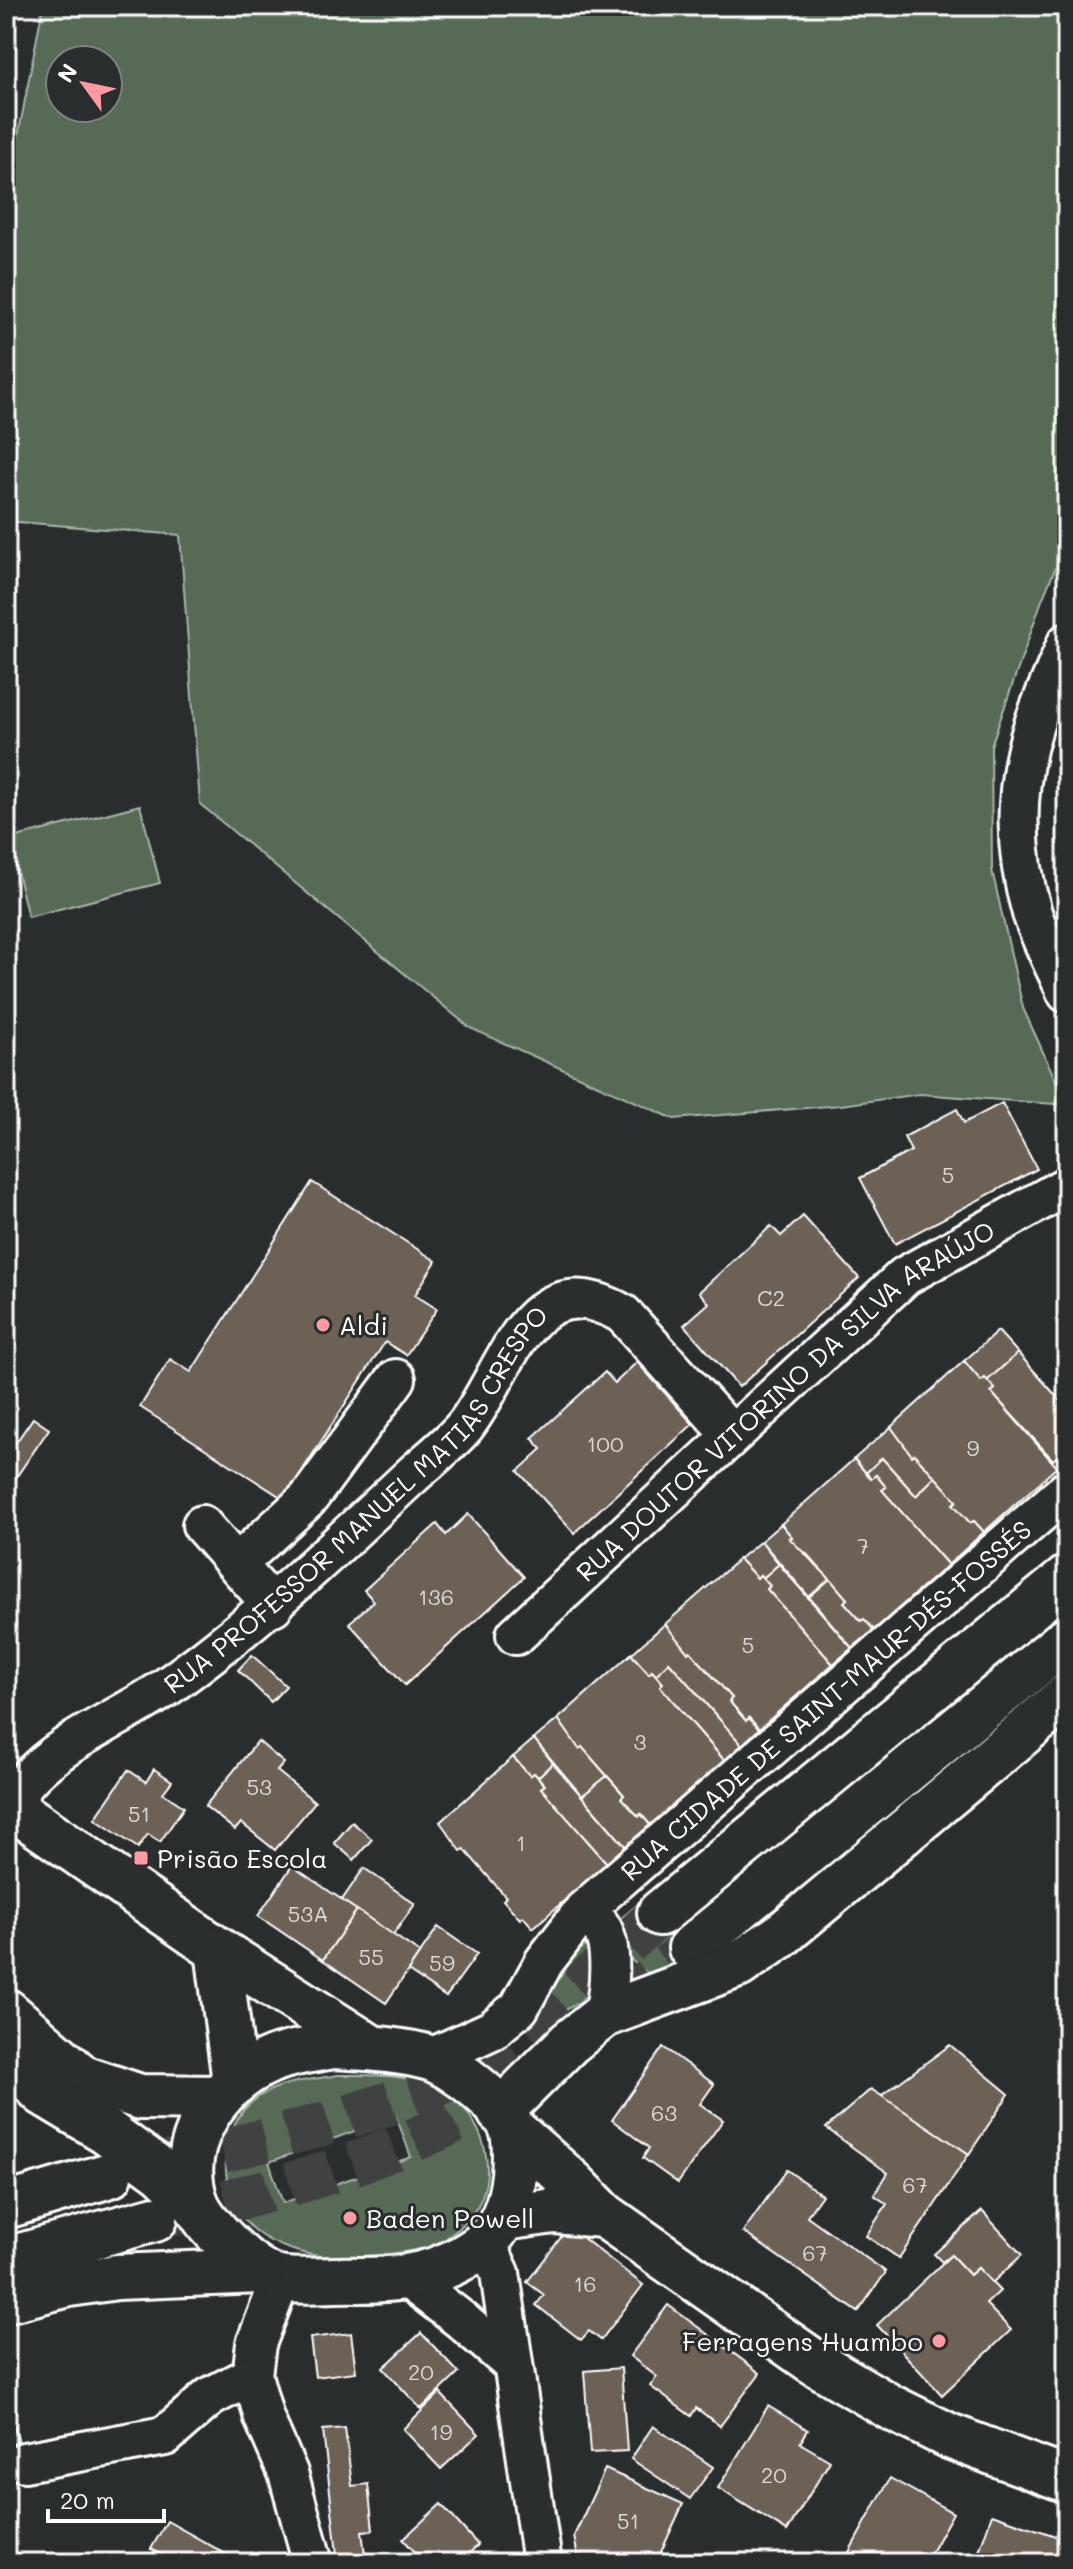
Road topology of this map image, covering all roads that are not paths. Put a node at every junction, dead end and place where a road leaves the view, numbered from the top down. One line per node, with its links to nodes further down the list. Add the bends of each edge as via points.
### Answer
1 (1067, 643): 2 (street, via 1034,724 1017,832 1033,915)
2 (1067, 993)
3 (1067, 1186): 5 (street, RUA DOUTOR VITORINO DA SILVA ARAÚJO, via 905,1276)
4 (396, 1379): 8 (street, via 308,1499)
5 (732, 1435): 10 (street, RUA PROFESSOR MANUEL MATIAS CRESPO, via 623,1314 603,1302 583,1299 544,1310 524,1326 465,1426); 11 (street, RUA DOUTOR VITORINO DA SILVA ARAÚJO)
6 (1067, 1490): 15 (street, RUA CIDADE DE SAINT-MAUR-DÉS-FOSSÉS)
7 (202, 1525): 8 (street)
8 (238, 1563): 10 (street)
9 (1067, 1578): 16 (main road)
10 (273, 1606): 14 (street, RUA PROFESSOR MANUEL MATIAS CRESPO, via 166,1688 55,1754)
11 (516, 1635)
12 (1067, 1639): 17 (main road)
13 (1067, 1696): 20 (main road, via 779,1937 738,1965)
14 (8, 1804): 18 (main road)
15 (584, 1910): 20 (street, via 601,1926 607,1948 610,1973); 23 (street, RUA CIDADE DE SAINT-MAUR-DÉS-FOSSÉS, via 544,1962 519,2008 492,2030)
16 (660, 1913)
17 (691, 1948)
18 (218, 1950): 21 (main road); 24 (main road)
19 (6, 2011): 24 (main road, via 83,2078 140,2097)
20 (604, 2015): 25 (main road, via 569,2043)
21 (372, 2048): 23 (main road); 24 (main road, via 334,2046 269,2061)
22 (6, 2056): 27 (main road, via 43,2093 139,2154)
23 (431, 2058): 25 (main road, via 468,2078)
24 (227, 2090): 27 (main road, via 206,2113 193,2153)
25 (507, 2121): 29 (main road); 31 (main road, via 515,2163 513,2187)
26 (6, 2181): 28 (main road, via 110,2175)
27 (196, 2205): 33 (main road, via 229,2246)
28 (6, 2206)
29 (604, 2215): 31 (main road, via 554,2211); 39 (main road, via 848,2383 949,2436)
30 (155, 2219): 32 (main road)
31 (495, 2230): 34 (main road, via 461,2260); 36 (street)
32 (6, 2260)
33 (271, 2275): 34 (main road); 35 (main road, via 117,2277); 37 (street)
34 (408, 2279): 36 (street)
35 (6, 2300)
36 (512, 2364): 41 (street)
37 (252, 2375): 38 (street, via 210,2397 165,2436); 40 (street)
38 (24, 2462)
39 (1067, 2480)
40 (313, 2563)
41 (542, 2563)

